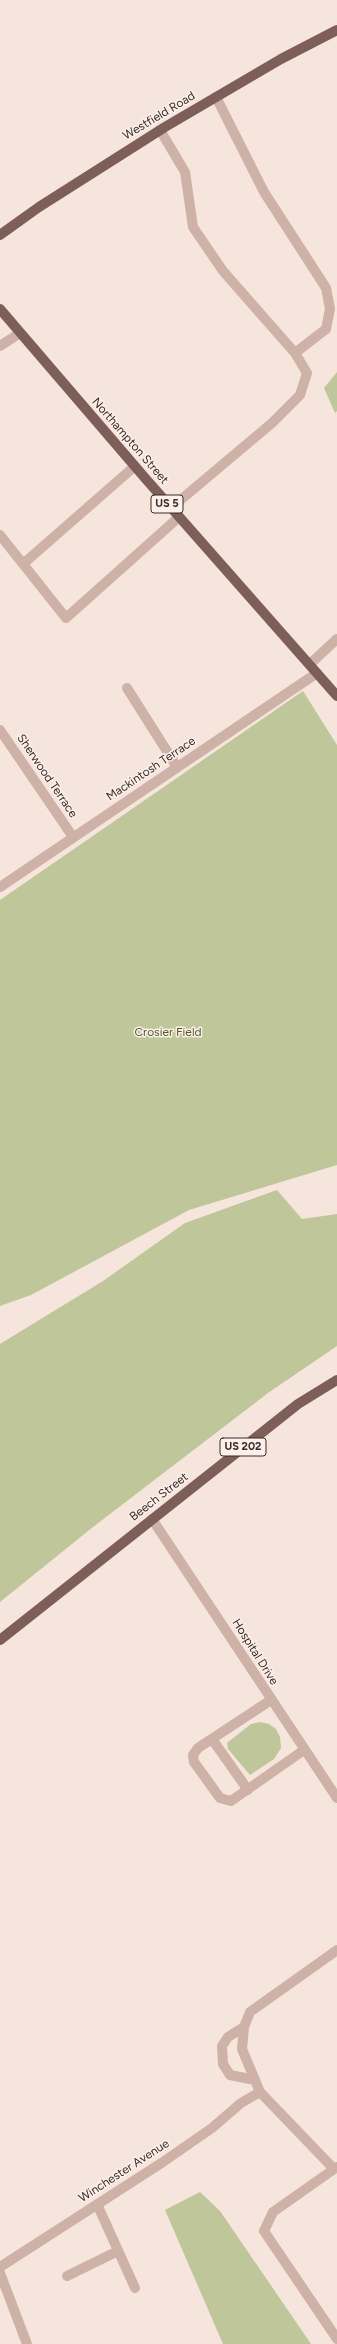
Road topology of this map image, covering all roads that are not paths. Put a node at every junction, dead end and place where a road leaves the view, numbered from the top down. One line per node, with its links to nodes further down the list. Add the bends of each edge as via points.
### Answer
1 (337, 30): 2 (main road, Westfield Road)
2 (216, 97): 3 (main road, Westfield Road); 8 (street, via 264,192 326,288 330,309 326,329)
3 (160, 130): 4 (main road, Westfield Road, via 39,207); 8 (street, via 186,172 193,227 223,271)
4 (0, 235)
5 (0, 309): 6 (main road, Northampton Street / US 5)
6 (20, 333): 7 (street); 9 (main road, Northampton Street / US 5)
7 (0, 346)
8 (295, 353): 10 (street, via 307,373 300,395 272,423)
9 (135, 466): 10 (main road, Northampton Street / US 5); 13 (street)
10 (171, 508): 11 (main road, Northampton Street / US 5)
11 (179, 517): 13 (street, via 66,618); 15 (main road, Northampton Street / US 5)
12 (0, 535): 13 (street)
13 (23, 564)
14 (337, 638): 15 (street)
15 (310, 664): 16 (main road, Northampton Street / US 5)
16 (317, 673): 18 (main road, Northampton Street / US 5); 20 (street, Mackintosh Terrace)
17 (127, 688): 20 (street)
18 (337, 696)
19 (0, 730): 21 (street, Sherwood Terrace)
20 (177, 767): 21 (street, Mackintosh Terrace)
21 (73, 837): 22 (street, Mackintosh Terrace)
22 (0, 887)
23 (337, 1380): 24 (main road, Beech Street / US 202, via 298,1404)
24 (152, 1519): 25 (main road, Beech Street / US 202); 26 (street, Hospital Drive)
25 (0, 1640)
26 (271, 1700): 27 (street); 28 (street, Hospital Drive)
27 (212, 1739): 29 (street); 29 (street, via 195,1751 194,1762 223,1800 231,1801)
28 (304, 1750): 29 (street); 30 (street, Hospital Drive)
29 (248, 1790)
30 (337, 1798)
31 (337, 1950): 32 (street, via 258,2004 247,2016)
32 (244, 2028): 33 (street, via 242,2049); 33 (street, via 228,2037 222,2046 222,2064 230,2075)
33 (255, 2080): 34 (street)
34 (260, 2092): 35 (street); 36 (street, Winchester Avenue, via 241,2103 212,2128)
35 (336, 2168): 42 (street, via 273,2212 264,2231)
36 (97, 2204): 37 (street); 38 (street, Winchester Avenue)
37 (118, 2251): 40 (street); 41 (street)
38 (0, 2267)
39 (0, 2272): 43 (street)
40 (66, 2276)
41 (135, 2288)
42 (336, 2335)
43 (26, 2344)

